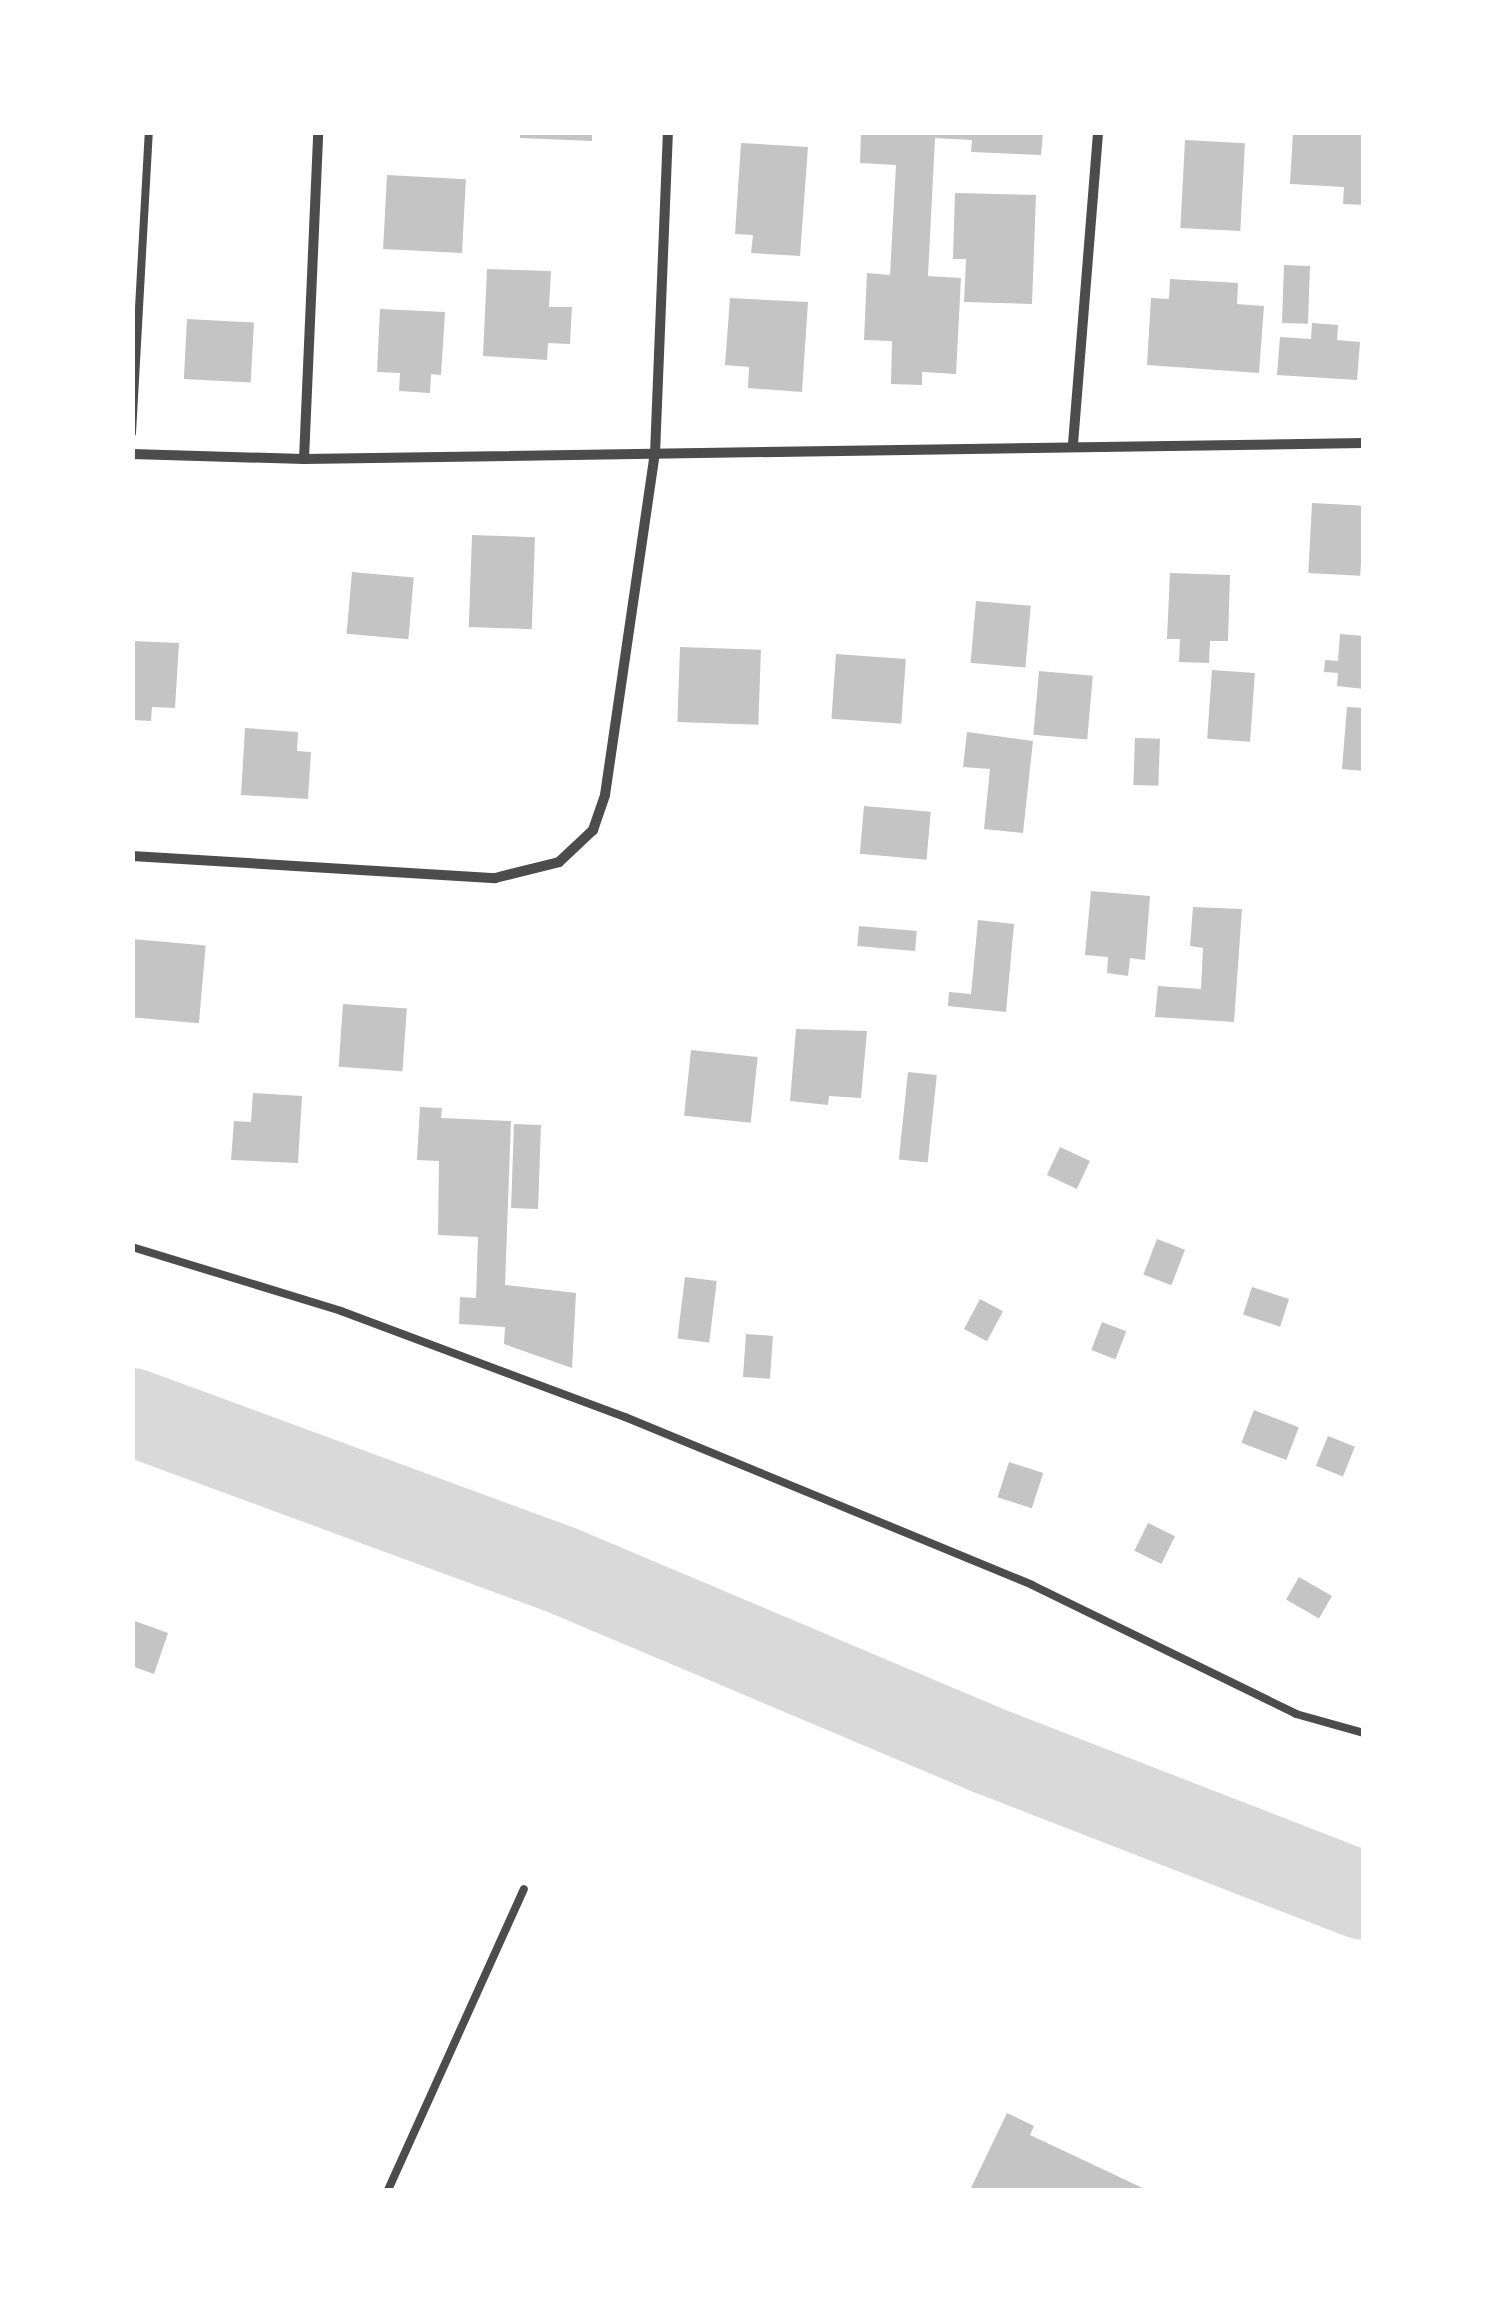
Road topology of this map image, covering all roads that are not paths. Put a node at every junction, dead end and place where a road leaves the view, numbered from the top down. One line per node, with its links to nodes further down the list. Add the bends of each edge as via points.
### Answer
1 (149, 132): 5 (lane)
2 (318, 132): 10 (street)
3 (668, 132): 9 (street)
4 (1098, 132): 7 (street)
5 (132, 433)
6 (1364, 442): 7 (street)
7 (1073, 444): 9 (street)
8 (132, 454): 10 (street)
9 (656, 454): 10 (street); 11 (street, via 605,795 579,848 533,872 495,878)
10 (304, 459)
11 (132, 856)
12 (132, 1247): 13 (lane, via 340,1311 625,1417 1032,1584 1296,1714)
13 (1364, 1733)
14 (524, 1889): 15 (lane)
15 (388, 2190)

